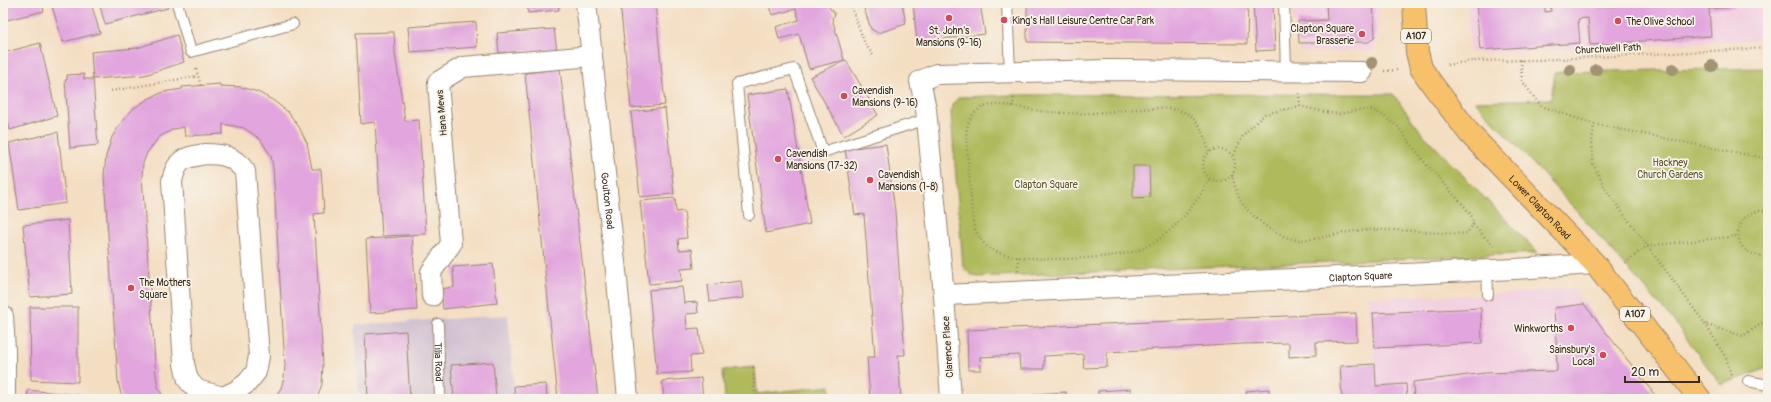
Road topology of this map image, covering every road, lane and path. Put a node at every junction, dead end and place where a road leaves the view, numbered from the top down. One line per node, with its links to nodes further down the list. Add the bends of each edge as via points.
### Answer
1 (177, 3): 7 (lane, via 191,52)
2 (586, 3): 10 (street, Goulton Road)
3 (850, 3): 9 (path, via 865,44)
4 (1007, 3): 14 (lane)
5 (1284, 3): 13 (lane)
6 (1414, 3): 30 (main road, Lower Clapton Road / A107, via 1417,52 1421,68 1428,79 1470,134)
7 (293, 24)
8 (1768, 48): 11 (path, Churchwell Path)
9 (873, 55)
10 (592, 56): 35 (street, Hana Mews, via 464,67 438,82 451,244 431,272); 47 (street, Goulton Road)
11 (1521, 60): 12 (path, Churchwell Path, via 1470,61); 19 (path, via 1522,81 1541,106)
12 (1449, 65)
13 (1286, 71): 14 (street); 15 (street)
14 (1010, 72): 18 (street, via 936,74 920,81)
15 (1362, 72)
16 (198, 76): 17 (path)
17 (111, 91)
18 (927, 119): 26 (lane, via 823,152 794,69 737,84); 33 (street)
19 (1594, 124): 22 (path); 28 (path, via 1593,164 1606,190)
20 (1209, 152): 21 (path, via 1215,148 1222,148); 24 (path, via 1202,165); 24 (path, via 1198,125 1187,113 1160,108 1090,113 988,106 971,116 966,136 972,223 983,243 996,252 1009,256 1099,257 1143,249 1173,227 1201,195)
21 (1233, 156): 23 (path, via 1235,166); 23 (path, via 1244,134 1265,114 1300,106 1338,114 1371,110 1382,114 1398,127 1465,207 1472,217 1472,225 1467,233 1456,234 1363,230 1297,240 1285,237 1245,208)
22 (1768, 159)
23 (1232, 174): 24 (path, via 1220,181)
24 (1210, 178)
25 (1768, 211): 27 (path, via 1761,210 1746,216 1741,223)
26 (749, 216)
27 (1738, 236): 28 (path); 29 (path, via 1749,254 1757,257)
28 (1647, 246): 31 (path); 39 (path)
29 (1768, 256)
30 (1595, 264): 32 (street, Clapton Square); 50 (main road, Lower Clapton Road / A107)
31 (1620, 267)
32 (1486, 270): 33 (street, Clapton Square); 34 (lane)
33 (944, 295): 49 (street, Clarence Place)
34 (1488, 295)
35 (432, 296)
36 (3, 316): 45 (street, via 6,350)
37 (1768, 319): 39 (path, via 1743,336)
38 (438, 324): 46 (lane, Tilia Road)
39 (1706, 325): 41 (path, via 1726,358)
40 (753, 367): 48 (path)
41 (1733, 380)
42 (1748, 381): 43 (lane)
43 (1768, 385)
44 (223, 398): 44 (street, via 197,390 188,380 184,364 172,181 175,169 184,158 205,154 216,154 236,160 244,171 259,356 256,372 247,383)
45 (5, 399)
46 (440, 399)
47 (628, 399)
48 (755, 399)
49 (951, 399)
50 (1700, 399)

